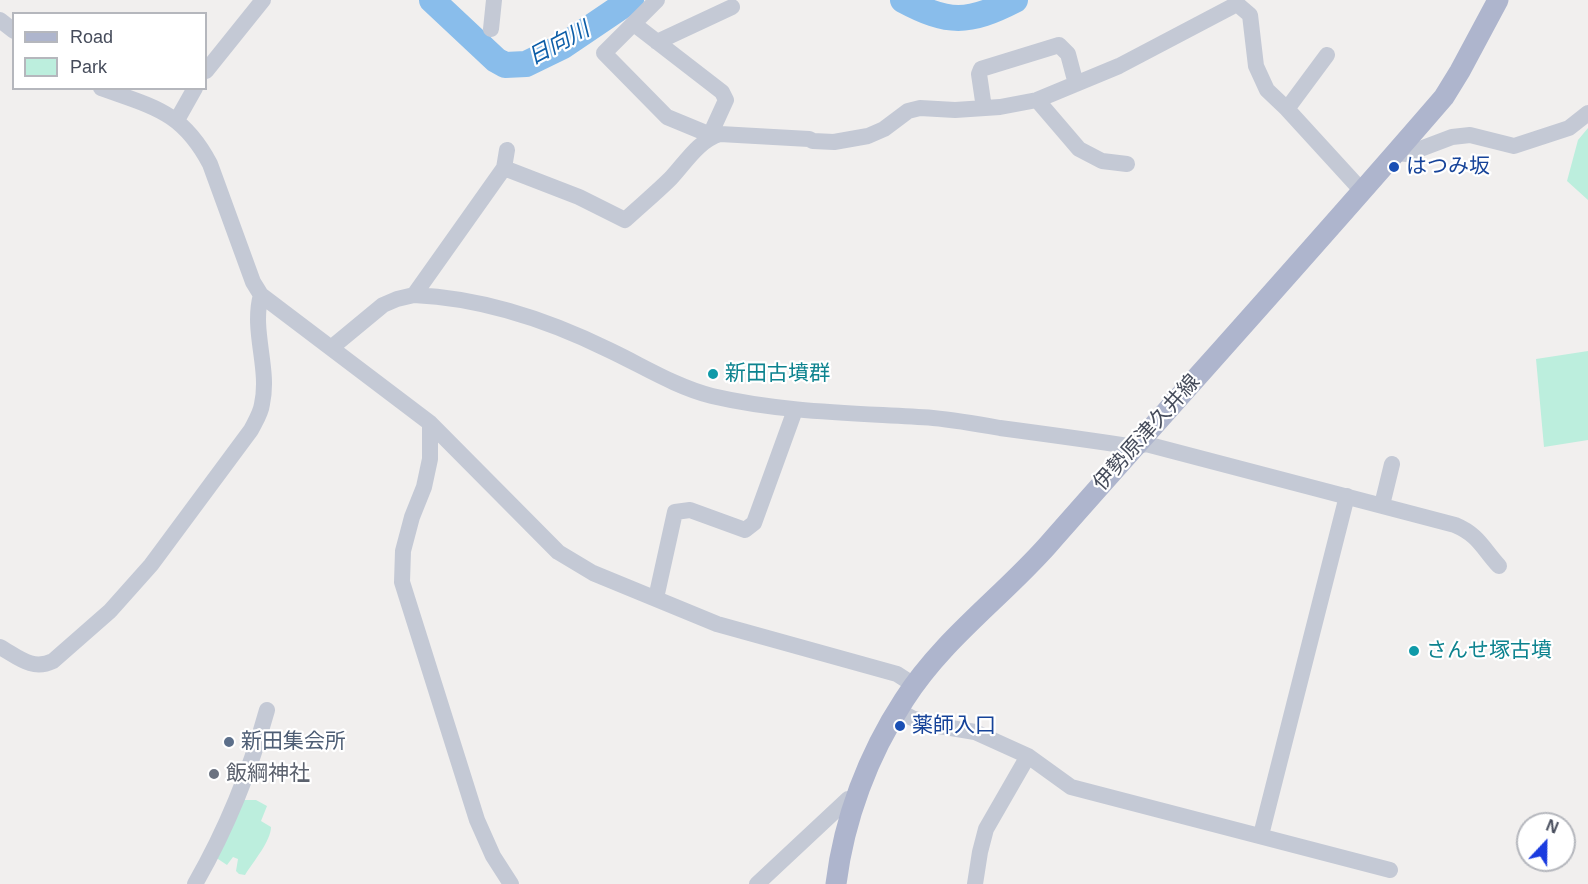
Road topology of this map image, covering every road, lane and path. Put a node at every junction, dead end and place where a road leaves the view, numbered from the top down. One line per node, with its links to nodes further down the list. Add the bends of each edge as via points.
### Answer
1 (263, 0): 12 (street)
2 (657, 0): 7 (street)
3 (1498, 0): 23 (main road, 伊勢原津久井線, via 1444,97)
4 (493, 1): 9 (street)
5 (732, 7): 10 (street)
6 (0, 20): 8 (street)
7 (633, 24): 10 (street); 21 (street, via 604,54 667,117)
8 (12, 29)
9 (491, 29)
10 (657, 42): 21 (street, via 722,92 726,100)
11 (1319, 59): 18 (street)
12 (207, 70)
13 (1076, 84): 16 (street); 17 (street, via 1068,54 1059,45 981,69); 18 (street, via 1119,66 1237,4 1250,15 1261,78 1267,90)
14 (107, 90): 20 (street, via 163,110)
15 (194, 90): 20 (street)
16 (1037, 100): 17 (street); 24 (street, via 1079,149 1102,161)
17 (984, 108): 21 (street, via 920,108 908,111 884,129 845,141)
18 (1287, 109): 26 (street)
19 (1588, 114): 23 (street, via 1569,128 1514,146 1470,135 1452,137 1407,154)
20 (177, 120): 27 (street, via 210,164)
21 (712, 136): 25 (street, via 625,220 579,196)
22 (507, 150): 25 (street)
23 (1394, 153): 26 (main road, 伊勢原津久井線)
24 (1127, 164)
25 (504, 168): 28 (street)
26 (1362, 191): 32 (main road, 伊勢原津久井線)
27 (261, 295): 29 (street); 38 (street, via 258,324 265,382 262,405 251,430 152,565 110,611 46,664 28,663)
28 (414, 296): 29 (street, via 383,305); 30 (street, via 436,296 504,309 583,337 692,390)
29 (331, 348): 31 (street)
30 (795, 410): 32 (street, via 935,418); 37 (street, via 754,523 745,531 690,510 675,512)
31 (430, 423): 37 (street, via 558,552 593,573); 47 (street, via 430,459 403,551 402,582 477,820)
32 (1135, 447): 34 (street, via 1146,444); 39 (main road, 伊勢原津久井線, via 1042,552 950,641)
33 (1392, 464): 35 (street)
34 (1347, 496): 35 (street); 44 (street)
35 (1382, 505): 36 (street, via 1468,530)
36 (1499, 566)
37 (656, 598): 39 (street, via 717,624 897,674)
38 (0, 647)
39 (914, 685): 40 (main road, 伊勢原津久井線)
40 (897, 710): 42 (street, via 933,725 975,732); 43 (main road, 伊勢原津久井線, via 874,752)
41 (267, 711): 46 (street, via 254,759)
42 (1028, 756): 44 (street, via 1071,787); 50 (street, via 986,829)
43 (856, 799): 48 (street, via 848,799); 49 (main road, 伊勢原津久井線)
44 (1261, 835): 45 (street)
45 (1390, 870)
46 (195, 884)
47 (511, 884)
48 (757, 884)
49 (836, 884)
50 (975, 884)

